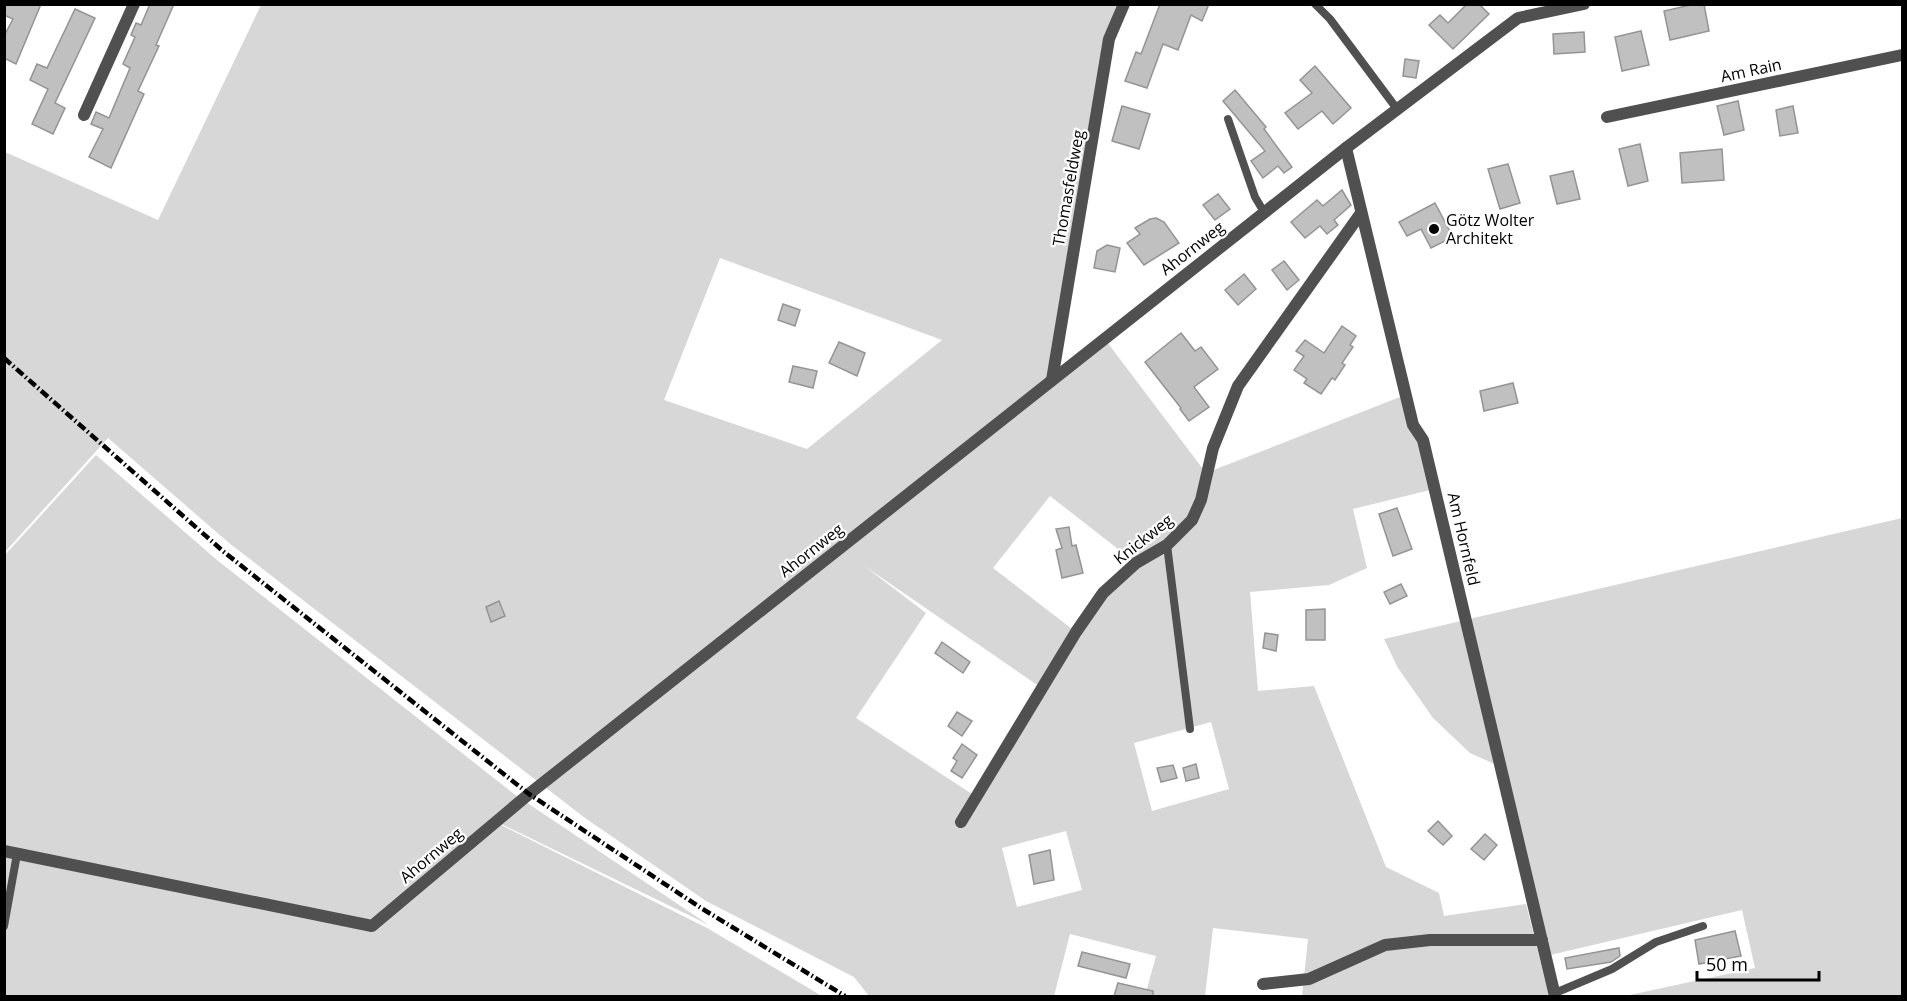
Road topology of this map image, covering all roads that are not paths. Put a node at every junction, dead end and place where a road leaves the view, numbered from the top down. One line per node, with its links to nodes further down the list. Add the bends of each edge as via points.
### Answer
1 (134, 4): 9 (street)
2 (1124, 4): 15 (street, Thomasfeldweg, via 1109,39)
3 (1315, 4): 8 (lane)
4 (1523, 4): 6 (street)
5 (1584, 4): 6 (street, Ahornweg)
6 (1518, 18): 8 (street, Ahornweg)
7 (1902, 55): 10 (street, Am Rain)
8 (1397, 109): 12 (street, Ahornweg)
9 (84, 115)
10 (1607, 117)
11 (1228, 119): 13 (lane)
12 (1346, 148): 13 (street, Ahornweg); 14 (street, Am Hornfeld)
13 (1264, 212): 15 (street, Ahornweg)
14 (1361, 213): 16 (street, Knickweg, via 1238,386 1213,448 1201,500 1192,520); 22 (street, Am Hornfeld, via 1413,425 1423,440)
15 (1052, 380): 19 (street, Ahornweg, via 529,794 372,926)
16 (1167, 544): 17 (lane); 18 (street, Knickweg, via 1136,563 1103,593)
17 (1190, 729)
18 (961, 822)
19 (11, 853): 20 (lane)
20 (4, 926)
21 (1703, 926): 24 (lane, via 1656,942 1612,969)
22 (1542, 940): 23 (street, via 1430,940 1385,945 1309,979); 24 (street, Am Hornfeld)
23 (1263, 984)
24 (1555, 995)

